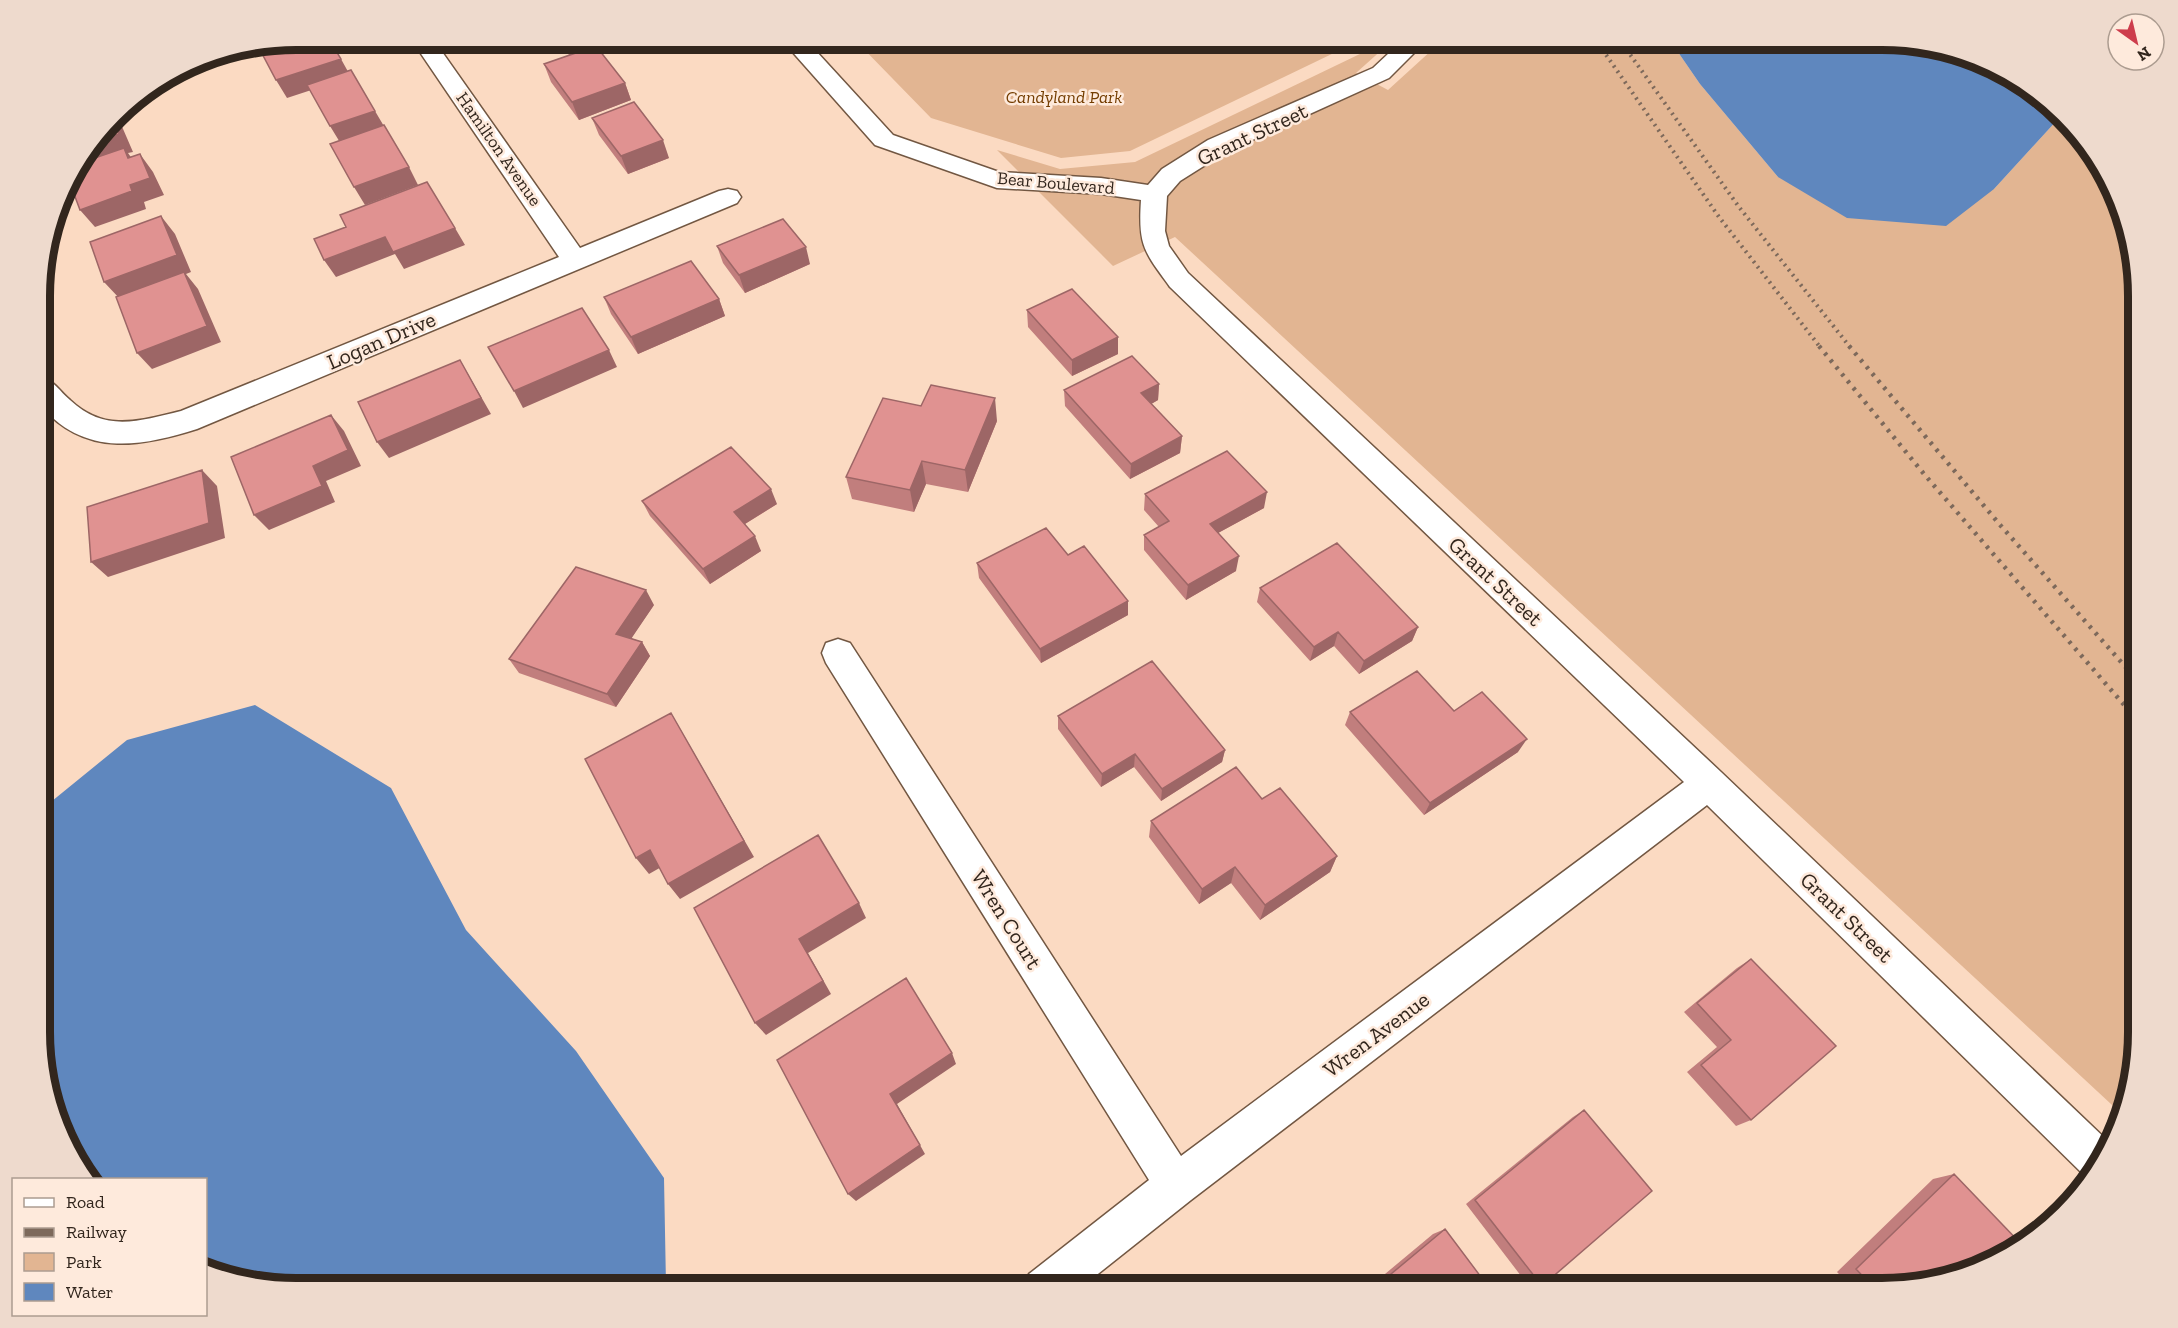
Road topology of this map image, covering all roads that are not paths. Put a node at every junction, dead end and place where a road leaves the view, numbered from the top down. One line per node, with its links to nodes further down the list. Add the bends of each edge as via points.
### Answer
1 (430, 50): 6 (street, Hamilton Avenue)
2 (802, 50): 4 (street, Bear Boulevard, via 884,140 997,180 1101,186)
3 (1405, 50): 4 (street, Grant Street, via 1381,73 1217,146 1171,175)
4 (1154, 194): 9 (street, Grant Street, via 1152,231 1156,248 1179,280)
5 (728, 197): 6 (street, Logan Drive)
6 (575, 260): 7 (street, Logan Drive, via 187,421 133,434 91,431 58,409)
7 (50, 399)
8 (838, 653): 11 (street, Wren Court)
9 (1710, 783): 10 (street, Grant Street); 11 (street, Wren Avenue)
10 (2096, 1157)
11 (1176, 1185): 12 (street, Wren Avenue)
12 (1058, 1278)

